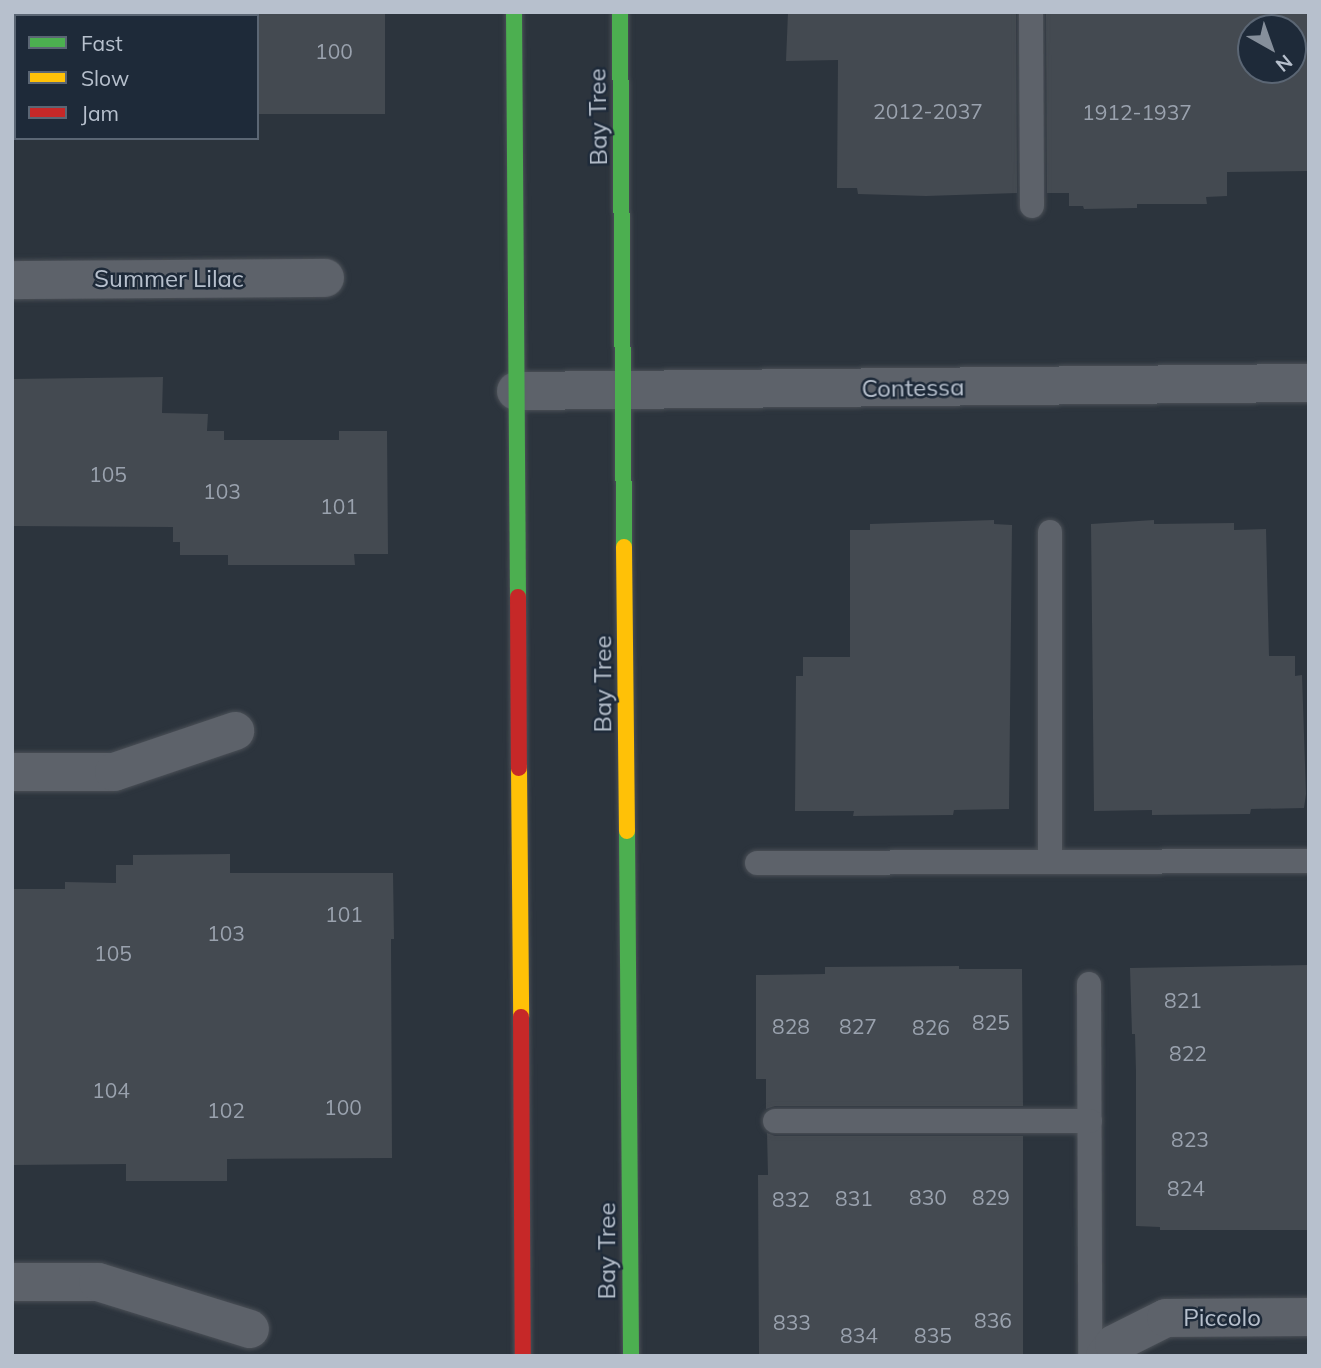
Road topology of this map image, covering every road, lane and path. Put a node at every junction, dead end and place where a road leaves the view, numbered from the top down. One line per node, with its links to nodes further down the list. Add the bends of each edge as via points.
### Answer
1 (514, 12): 8 (street)
2 (620, 12): 9 (street, Bay Tree)
3 (1031, 12): 4 (lane)
4 (1032, 206)
5 (325, 278): 6 (street, Summer Lilac)
6 (12, 280)
7 (1309, 383): 9 (street, Contessa)
8 (516, 391): 9 (street, Contessa); 22 (street)
9 (624, 392): 23 (street, Bay Tree)
10 (1050, 532): 14 (lane)
11 (235, 732): 12 (street, via 114,772)
12 (12, 772)
13 (1309, 861): 14 (lane)
14 (1050, 862): 15 (lane)
15 (757, 863)
16 (1089, 984): 18 (lane)
17 (775, 1121): 18 (lane)
18 (1090, 1121): 24 (lane)
19 (12, 1282): 21 (street, via 98,1282)
20 (1309, 1317): 25 (street, Piccolo, via 1166,1318 1114,1344)
21 (250, 1329)
22 (523, 1356)
23 (631, 1356)
24 (1090, 1356)
25 (1105, 1356)

